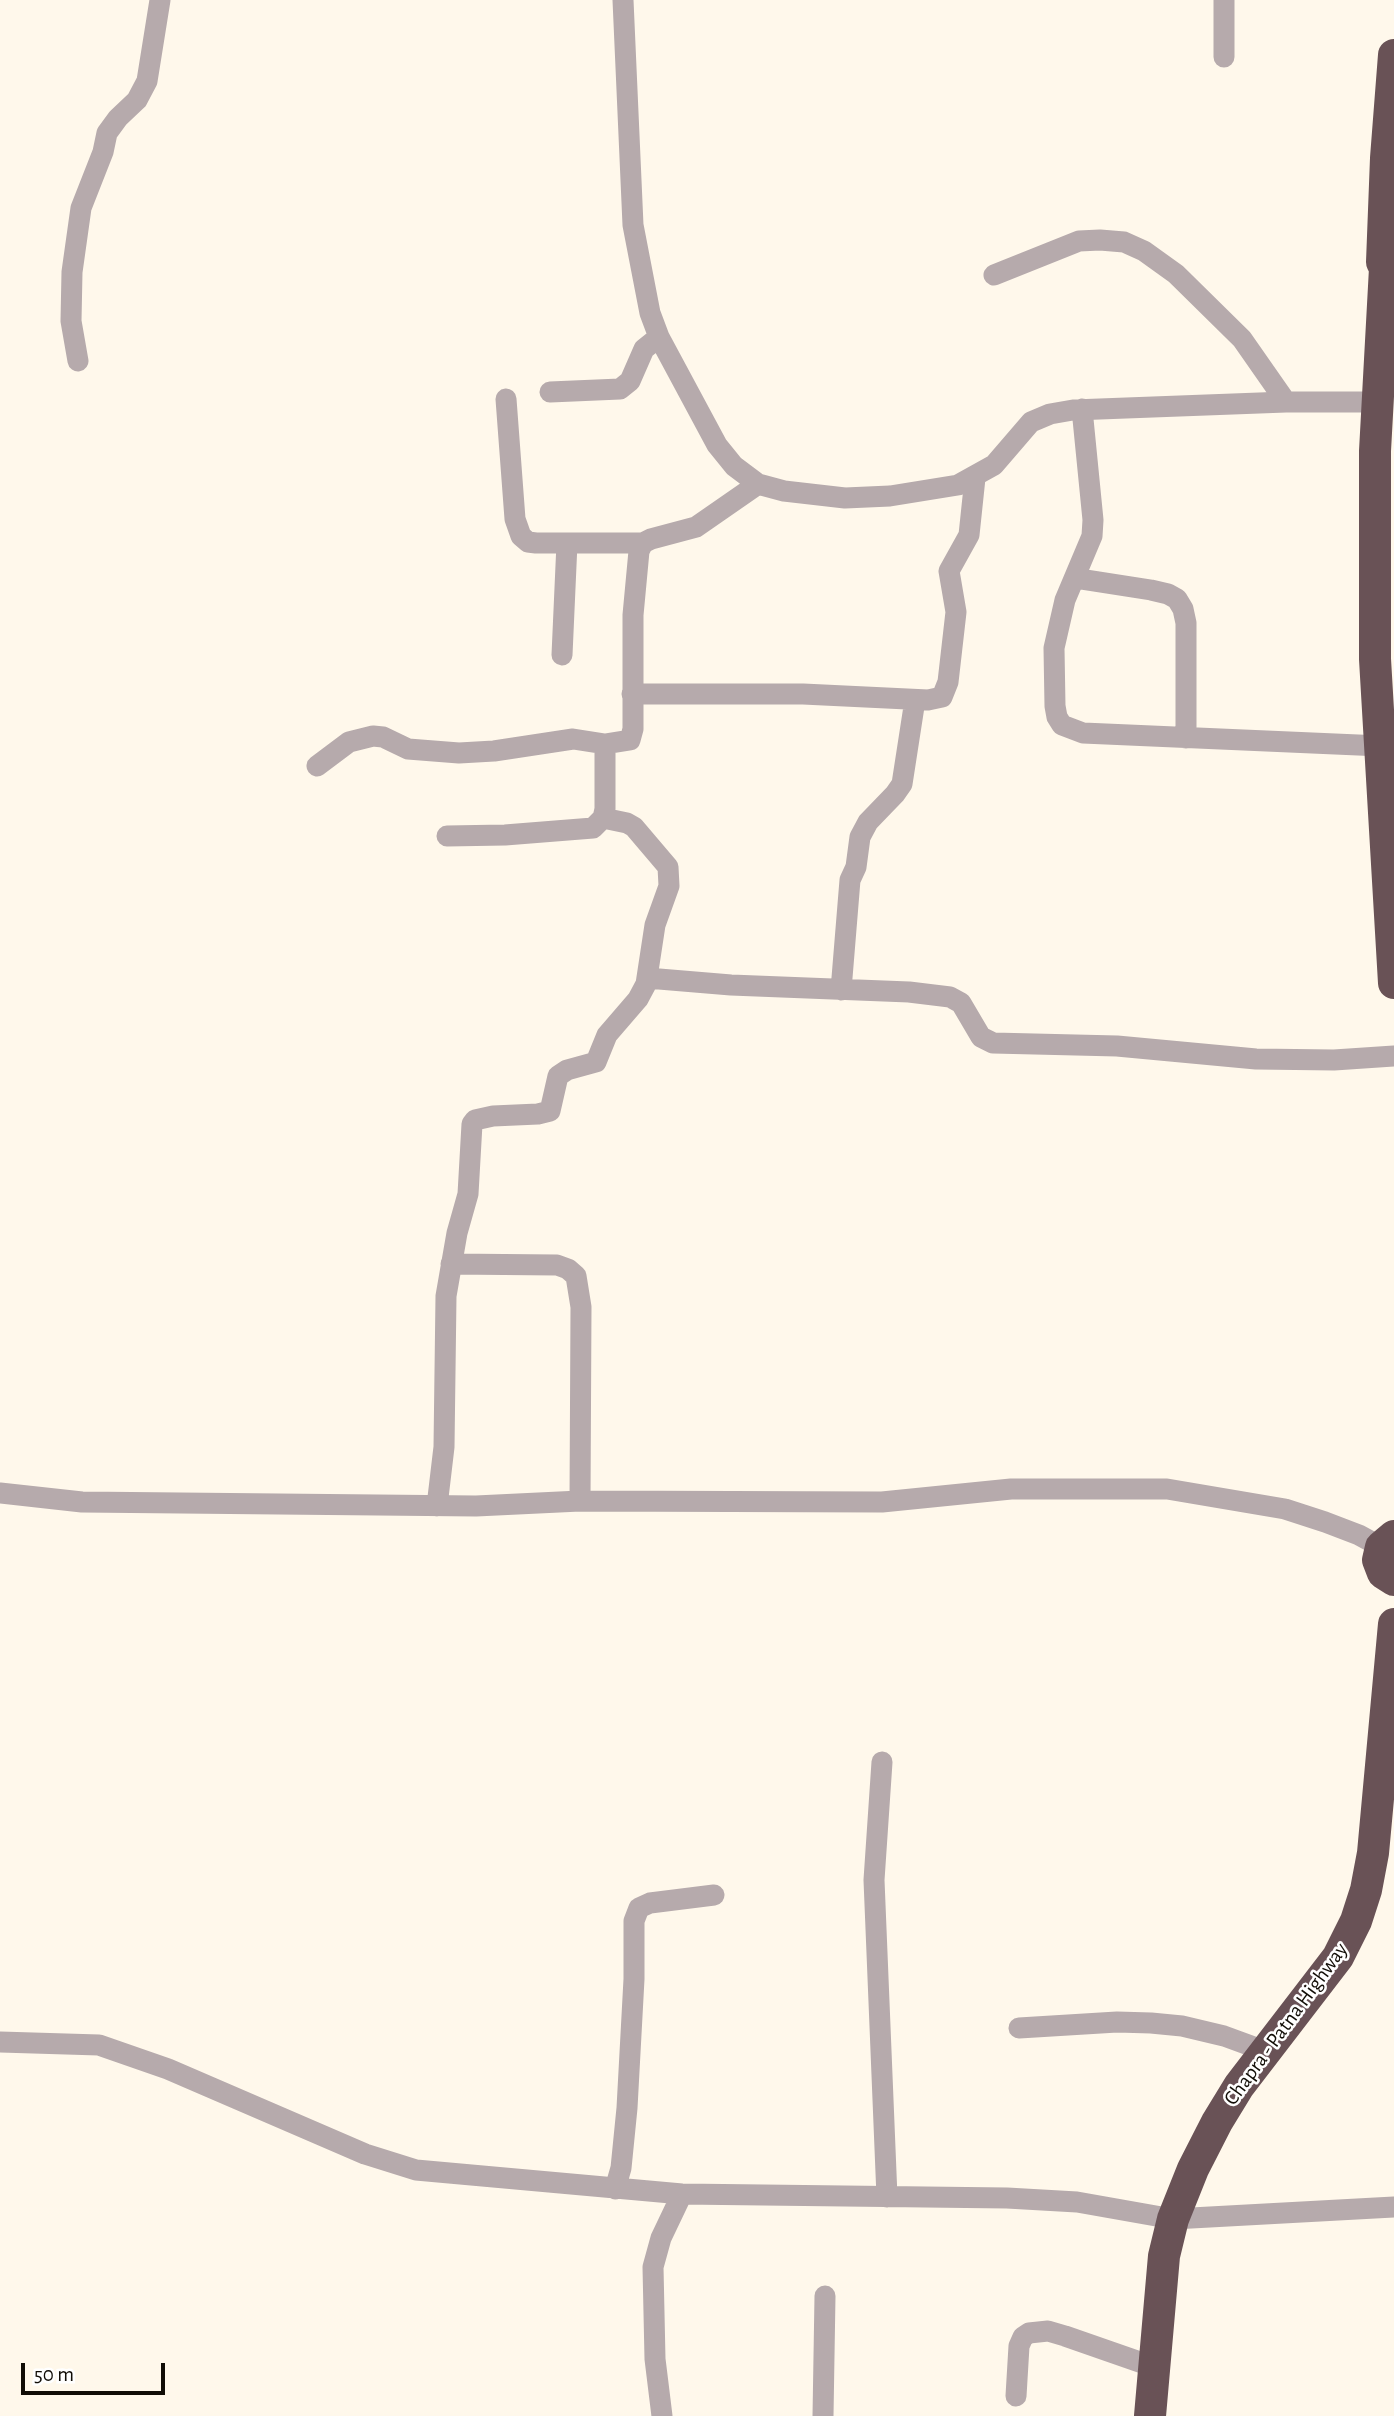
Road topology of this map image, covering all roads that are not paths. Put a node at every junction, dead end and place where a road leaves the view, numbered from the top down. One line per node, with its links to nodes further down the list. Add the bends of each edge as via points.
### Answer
1 (160, 0): 10 (street, via 147,81 137,100 107,133 81,208 71,321)
2 (624, 0): 9 (street, via 634,225 644,286)
3 (1224, 0): 5 (street)
4 (1394, 55): 7 (highway, via 1386,159)
5 (1224, 57)
6 (1394, 163): 7 (highway, via 1389,263)
7 (1385, 268): 14 (highway)
8 (994, 275): 13 (street, via 1079,241 1124,242 1177,274 1242,339)
9 (659, 337): 11 (street, via 644,349 630,381 620,389); 17 (street, via 717,446)
10 (78, 361)
11 (550, 392)
12 (506, 399): 18 (street, via 517,529 528,542)
13 (1286, 402): 14 (street); 15 (street)
14 (1378, 402): 26 (highway, via 1375,659)
15 (1082, 409): 16 (street, via 1031,422 994,465); 20 (street, via 1093,520 1092,536)
16 (975, 478): 17 (street, via 926,492 856,498 817,496); 23 (street, via 969,535 948,571 957,612 947,689 937,699)
17 (758, 484): 19 (street, via 696,527)
18 (566, 543): 19 (street); 21 (street)
19 (643, 543): 22 (street, via 635,584)
20 (1074, 578): 24 (street, via 1151,590 1177,599 1186,623); 24 (street, via 1054,648 1055,706 1062,725 1083,733)
21 (562, 655)
22 (632, 694): 23 (street); 25 (street, via 632,736 626,742)
23 (915, 699): 32 (street, via 902,784 860,836 850,880)
24 (1186, 738): 26 (street)
25 (605, 744): 27 (street, via 573,739 446,753 408,749 373,736 349,742); 28 (street)
26 (1381, 746): 31 (highway)
27 (317, 766)
28 (603, 818): 29 (street, via 586,830); 30 (street, via 634,827 668,867 669,886 655,925)
29 (447, 836)
30 (647, 978): 32 (street); 34 (street, via 638,999 607,1035 596,1062 558,1076 550,1111 481,1118 472,1124 468,1194)
31 (1394, 983)
32 (841, 990): 33 (street, via 950,997 961,1003 981,1037 993,1043 1117,1046 1256,1059)
33 (1394, 1056)
34 (451, 1264): 36 (street, via 537,1263 568,1269 576,1276 581,1307); 37 (street)
35 (0, 1493): 37 (street, via 82,1502)
36 (580, 1502): 37 (street); 38 (street, via 882,1502 1011,1489 1167,1489 1285,1509)
37 (438, 1506)
38 (1387, 1542): 39 (highway, via 1378,1560)
39 (1394, 1580)
40 (1394, 1624): 45 (highway, Chapra - Patna Highway, via 1373,1853 1356,1921 1338,1957)
41 (883, 1762): 48 (street, via 874,1880)
42 (714, 1895): 46 (street, via 650,1903 639,1908 634,1921 627,2108)
43 (1019, 2028): 45 (street, via 1151,2023 1224,2036)
44 (0, 2042): 46 (street, via 99,2045 168,2069 365,2154 416,2170)
45 (1265, 2051): 50 (highway, Chapra - Patna Highway, via 1217,2122)
46 (615, 2189): 47 (street)
47 (682, 2194): 48 (street); 54 (street, via 653,2267 655,2359)
48 (887, 2197): 50 (street, via 1077,2202)
49 (1394, 2207): 50 (street)
50 (1173, 2219): 52 (highway, Chapra - Patna Highway, via 1164,2256)
51 (825, 2296): 55 (street)
52 (1154, 2367): 53 (street, via 1048,2331 1029,2333 1019,2346); 56 (highway, Chapra - Patna Highway)
53 (1016, 2396)
54 (662, 2416)
55 (823, 2416)
56 (1150, 2416)

